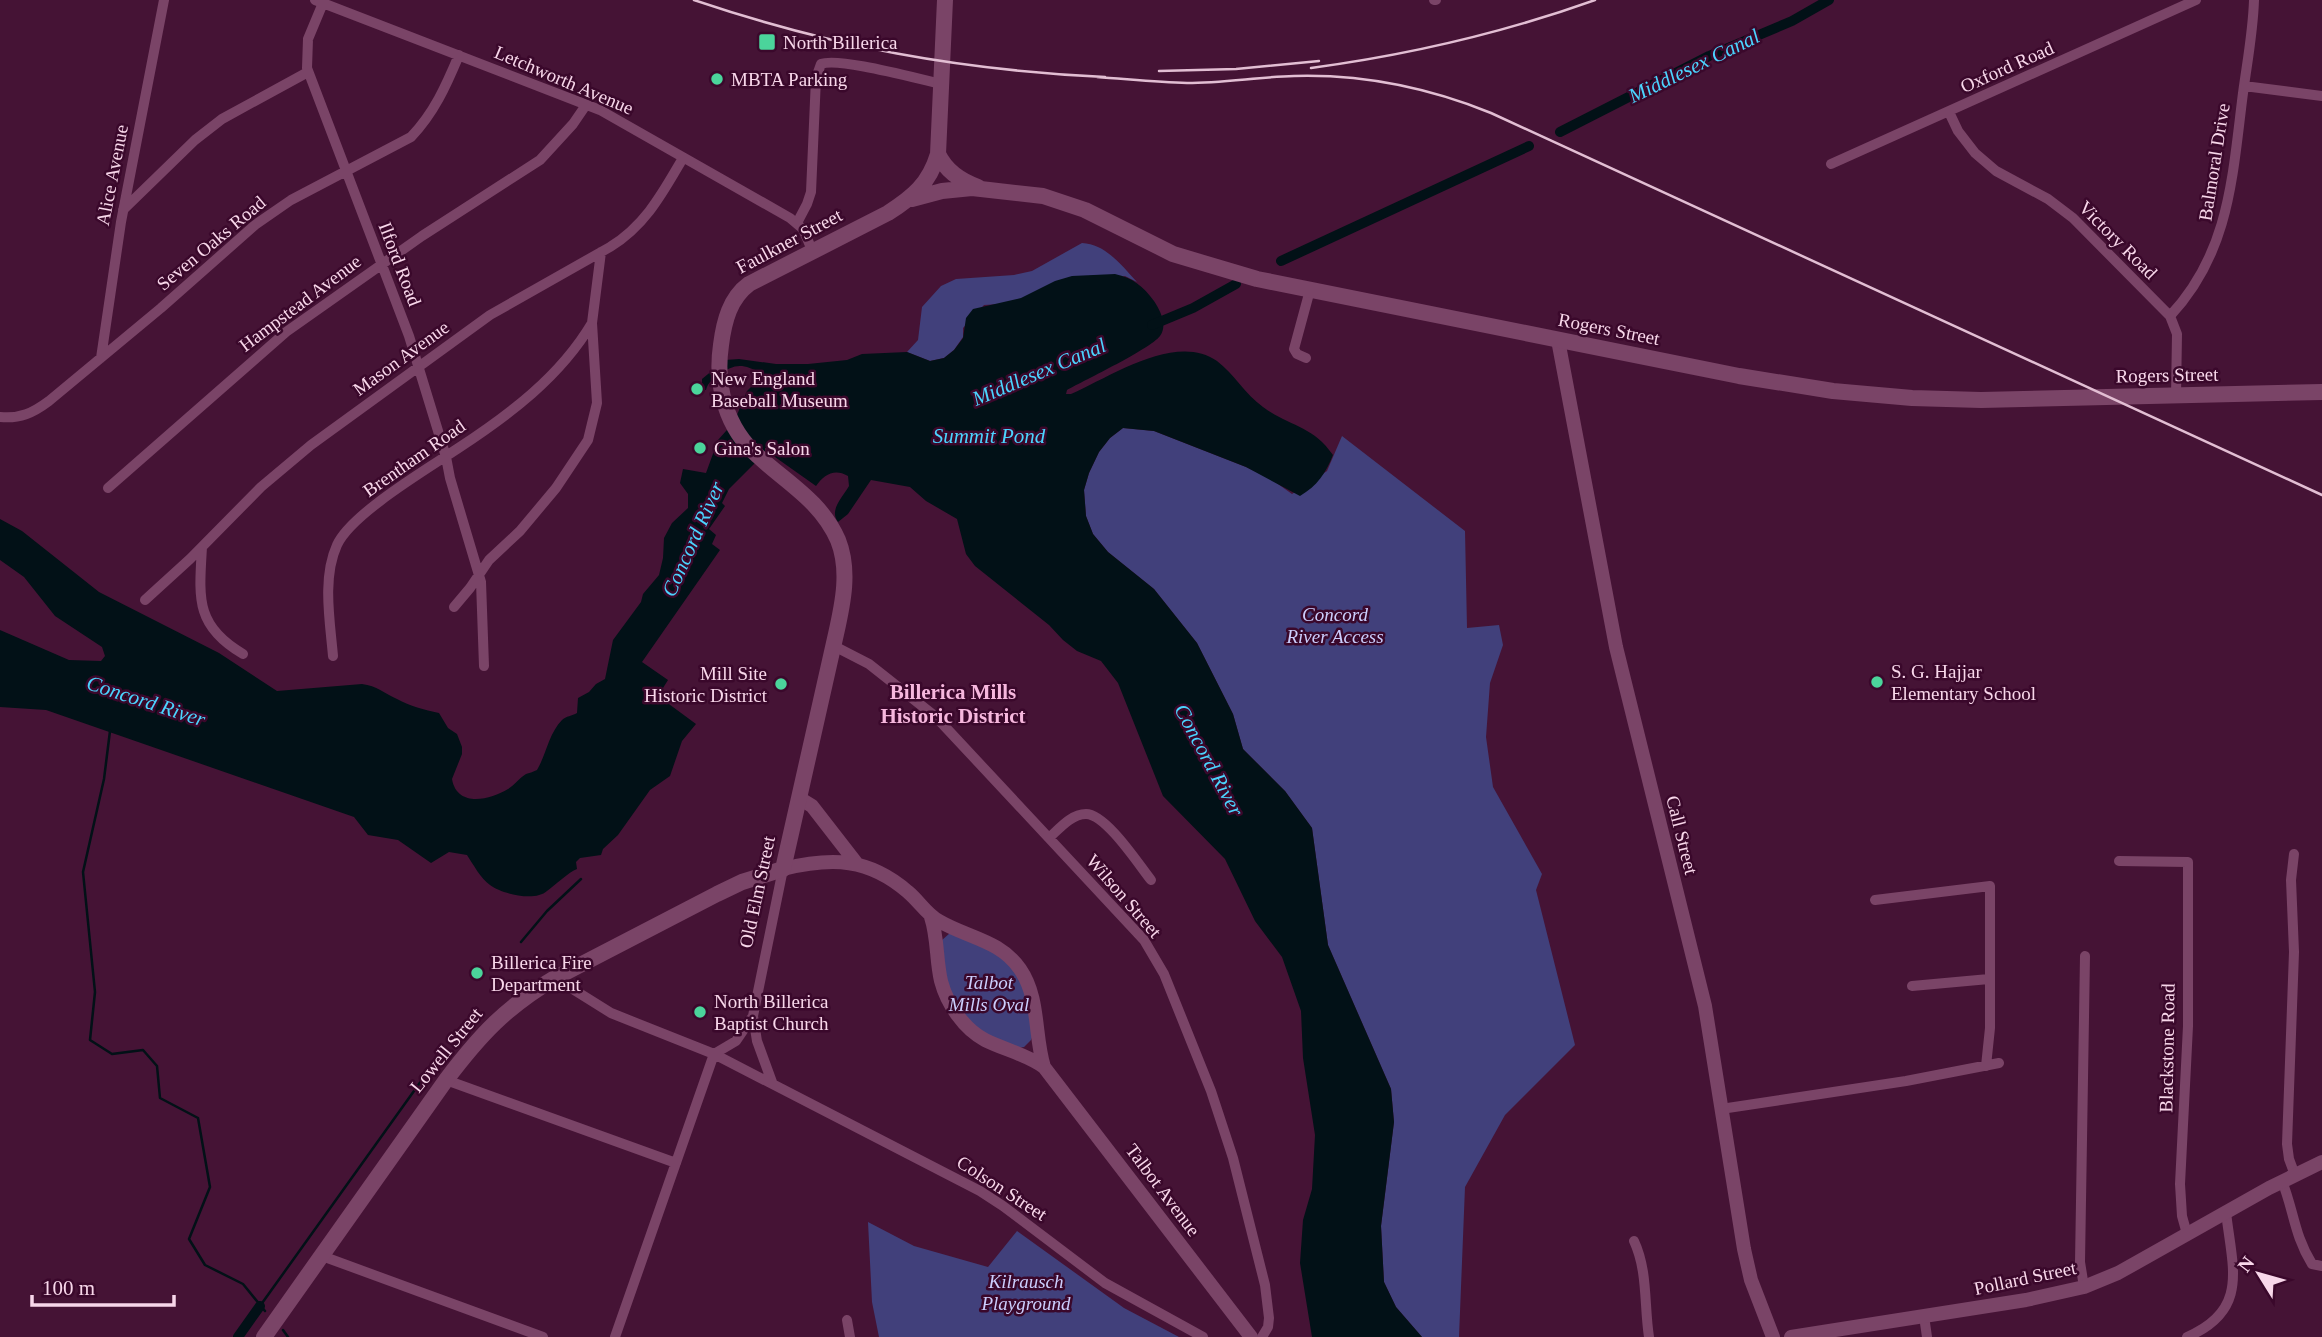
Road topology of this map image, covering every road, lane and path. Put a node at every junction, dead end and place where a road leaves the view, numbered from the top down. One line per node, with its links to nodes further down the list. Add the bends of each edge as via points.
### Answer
1 (164, 0): 19 (street, Alice Avenue)
2 (945, 0): 8 (main road)
3 (2196, 0): 12 (street, Oxford Road)
4 (2254, 0): 9 (street, Balmoral Drive)
5 (319, 1): 6 (street, Letchworth Avenue); 7 (street, Ilford Road, via 308,39)
6 (459, 55): 11 (street, Letchworth Avenue); 16 (street, Seven Oaks Road, via 426,122 411,137)
7 (308, 72): 16 (street, Ilford Road); 19 (street, via 195,139)
8 (942, 84): 13 (main road); 20 (street, via 846,64 821,64 816,78 811,192)
9 (2244, 86): 10 (street); 25 (street, Balmoral Drive, via 2231,189 2218,240 2198,282)
10 (2322, 96)
11 (586, 105): 14 (street, Letchworth Avenue); 23 (street, Hampstead Avenue, via 540,160)
12 (1949, 112): 15 (street, Oxford Road); 25 (street, Victory Road, via 1975,153 2073,218)
13 (938, 155): 17 (main road, via 958,177); 18 (main road, via 925,185)
14 (683, 158): 20 (street, Letchworth Avenue); 22 (street, Mason Avenue, via 645,219)
15 (1831, 164)
16 (346, 172): 23 (street, Ilford Road); 28 (street, Seven Oaks Road, via 255,225)
17 (980, 188): 18 (main road, Rogers Street); 24 (main road, Rogers Street, via 1057,200 1173,254)
18 (908, 200): 21 (main road, Faulkner Street)
19 (123, 210): 28 (street, Alice Avenue)
20 (797, 223): 21 (street)
21 (812, 250): 35 (main road, Faulkner Street, via 753,281 737,295 724,326 722,396 731,422)
22 (601, 252): 26 (street); 30 (street, Mason Avenue, via 500,308)
23 (381, 265): 30 (street, Ilford Road); 36 (street, Hampstead Avenue, via 286,332)
24 (1310, 290): 27 (main road, Rogers Street); 29 (street, via 1294,349)
25 (2170, 316): 32 (street, via 2177,334)
26 (592, 323): 34 (street, Brentham Road, via 546,381); 38 (street, via 597,395 592,429 556,488)
27 (1558, 340): 32 (main road, Rogers Street, via 1773,382 1866,395 1993,400); 65 (street, Call Street, via 1616,647 1705,1006)
28 (101, 358): 33 (street, Seven Oaks Road, via 32,414)
29 (1306, 358)
30 (419, 367): 34 (street, Ilford Road); 37 (street, Mason Avenue, via 290,462)
31 (2322, 392): 32 (main road, Rogers Street)
32 (2176, 396)
33 (0, 417)
34 (446, 457): 38 (street, Ilford Road); 43 (street, Brentham Road, via 362,516 339,542 329,584)
35 (760, 458): 41 (main road, Old Elm Street, via 814,503 839,543 844,586)
36 (108, 488)
37 (202, 547): 39 (street, Mason Avenue); 42 (street, via 205,617 220,639)
38 (479, 574): 40 (street); 44 (street, Ilford Road)
39 (145, 600)
40 (454, 607)
41 (834, 646): 45 (main road, Old Elm Street); 46 (street, Wilson Street, via 869,664 936,717)
42 (243, 654)
43 (333, 656)
44 (484, 666)
45 (799, 798): 49 (street, Talbot Avenue, via 814,808); 50 (main road, Old Elm Street)
46 (1049, 838): 51 (street, via 1076,816 1094,816); 83 (street, Wilson Street, via 1144,940 1164,974 1234,1158 1265,1285 1269,1318)
47 (2294, 854): 68 (street)
48 (2119, 861): 70 (street, Blackstone Road, via 2188,862 2188,1026 2180,1184)
49 (857, 863): 50 (street, Talbot Avenue, via 821,862); 53 (street, Talbot Avenue, via 898,884)
50 (783, 869): 55 (main road, Lowell Street, via 717,894); 58 (street, Old Elm Street)
51 (1152, 880)
52 (1875, 900): 56 (street, via 1990,886)
53 (931, 917): 62 (street, Talbot Avenue, via 941,982 957,1014 984,1039); 62 (street, Talbot Avenue, via 1000,948 1020,969 1031,993)
54 (2085, 956): 74 (street, via 2080,1262)
55 (555, 978): 59 (street, Colson Street, via 611,1013); 63 (main road, Lowell Street, via 498,1017)
56 (1989, 979): 57 (street); 61 (street)
57 (1912, 986)
58 (753, 1016): 59 (street, Old Elm Street, via 736,1041); 64 (street)
59 (714, 1054): 64 (street, Colson Street); 66 (street)
60 (1999, 1063): 61 (street)
61 (1986, 1066): 65 (street)
62 (1044, 1067): 82 (street, Talbot Avenue)
63 (446, 1080): 66 (street); 72 (main road, Lowell Street)
64 (772, 1082): 81 (street, Colson Street, via 980,1191 1104,1283)
65 (1721, 1109): 85 (street, Call Street, via 1748,1267)
66 (677, 1163): 79 (street)
67 (2322, 1163): 68 (street, Pollard Street)
68 (2289, 1178): 69 (street, Pollard Street); 73 (street, via 2292,1220 2312,1264)
69 (2225, 1212): 70 (street, Pollard Street); 88 (street, via 2233,1274 2229,1302 2216,1320)
70 (2187, 1234): 74 (street, Pollard Street)
71 (1633, 1241): 84 (street, via 1643,1276)
72 (322, 1255): 77 (main road, Lowell Street); 78 (street)
73 (2322, 1266)
74 (2084, 1287): 75 (street, Pollard Street)
75 (1924, 1316): 86 (street, Pollard Street); 87 (street)
76 (848, 1320): 80 (street)
77 (264, 1337)
78 (543, 1337)
79 (615, 1337)
80 (850, 1337)
81 (1203, 1337)
82 (1251, 1337)
83 (1262, 1337)
84 (1649, 1337)
85 (1773, 1337)
86 (1791, 1337)
87 (1927, 1337)
88 (2187, 1337)

